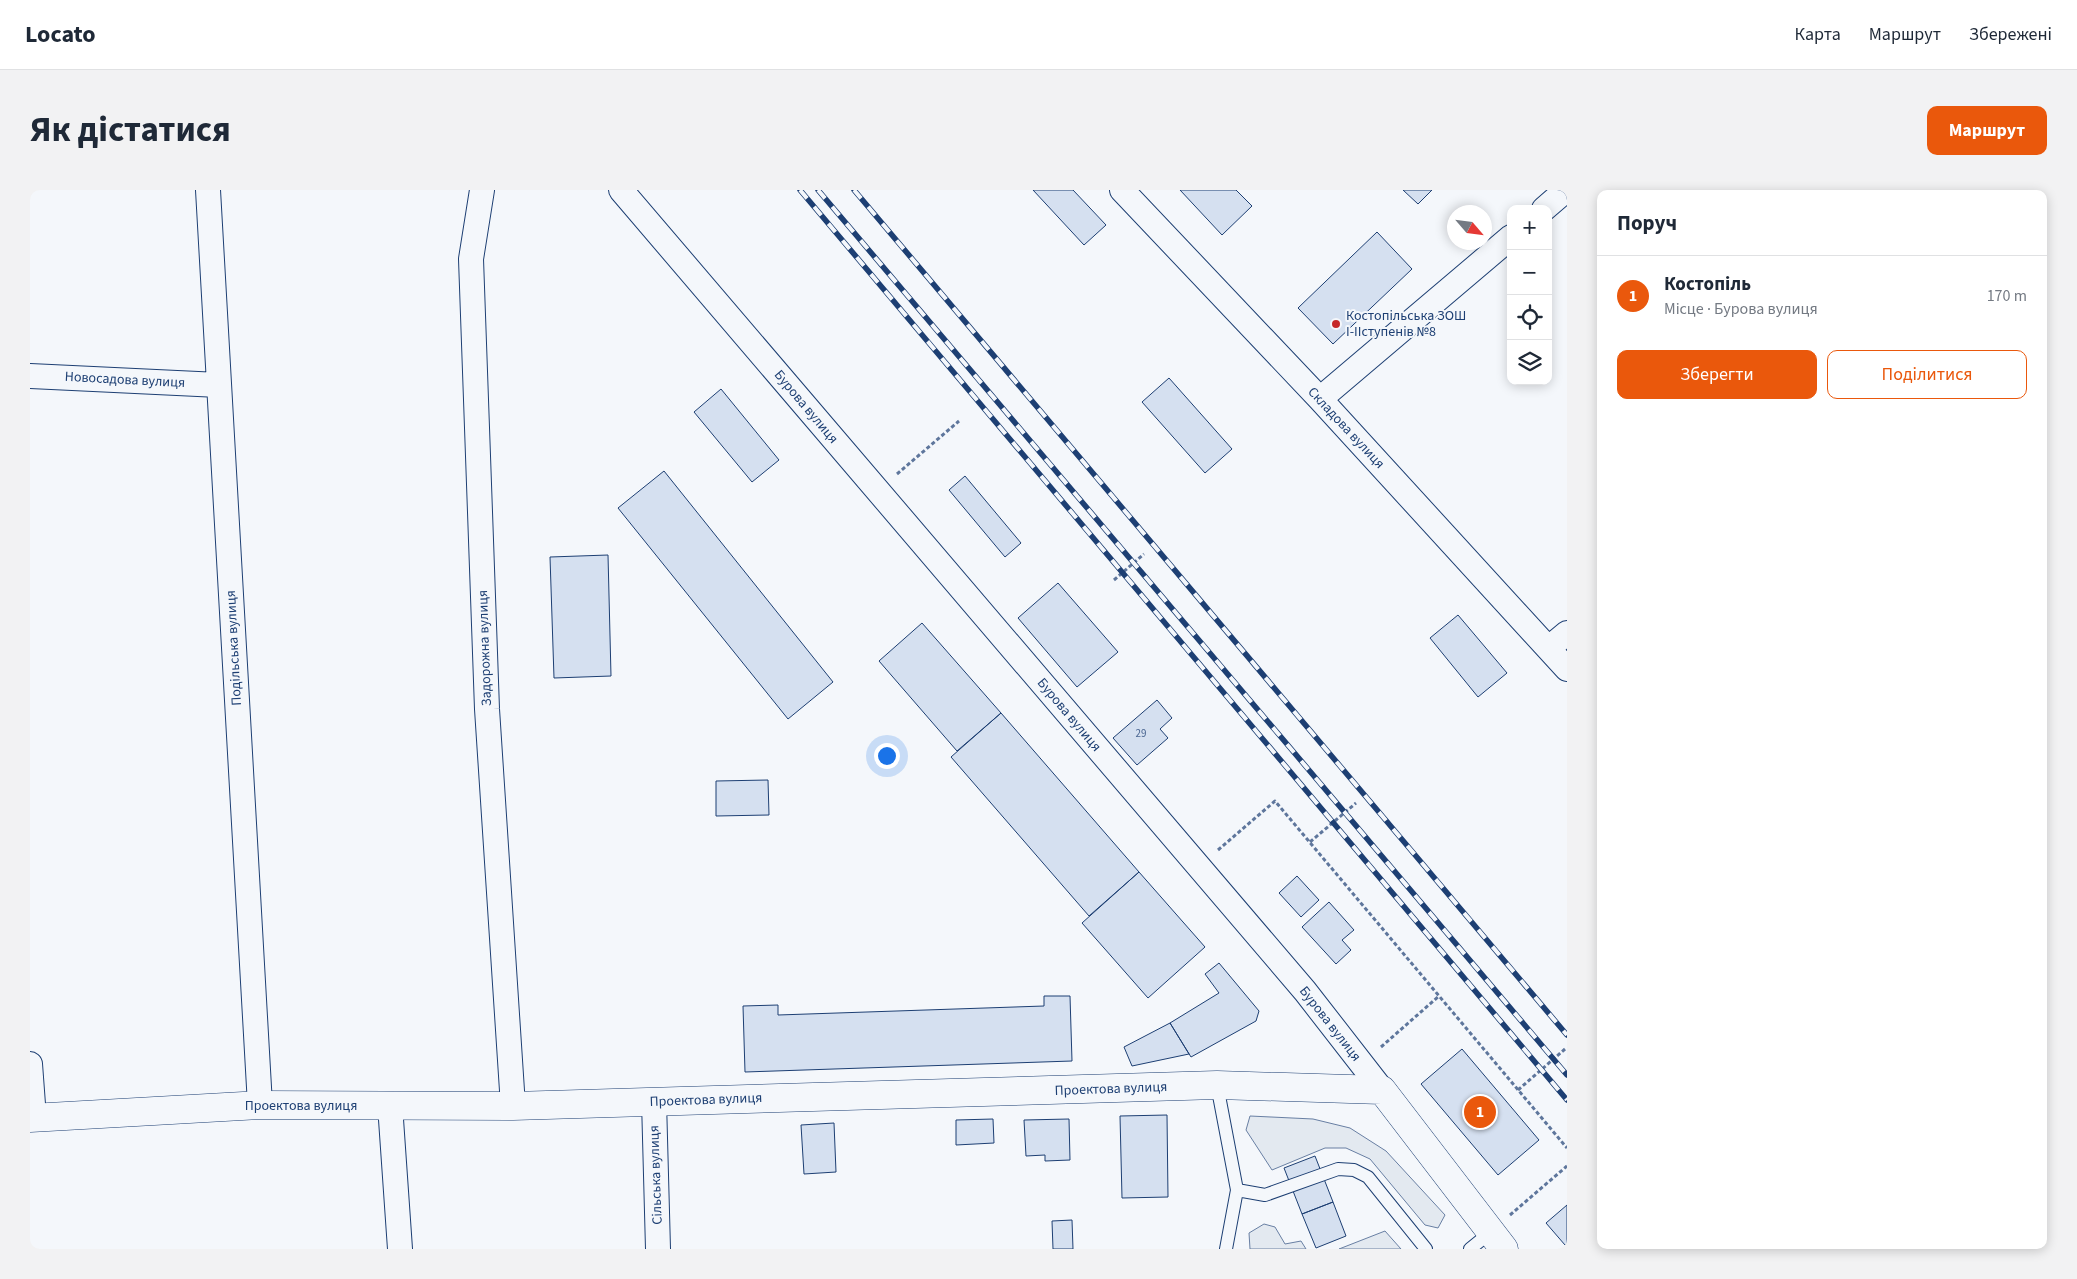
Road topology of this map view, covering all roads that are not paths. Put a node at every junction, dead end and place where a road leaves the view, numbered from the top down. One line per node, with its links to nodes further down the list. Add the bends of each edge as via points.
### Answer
1 (208, 190): 9 (street, Подільська вулиця)
2 (482, 190): 19 (street, Задорожна вулиця, via 471,269 487,709)
3 (621, 190): 15 (street, Бурова вулиця, via 1304,991)
4 (1122, 190): 10 (street, Складова вулиця)
5 (1566, 190): 6 (street)
6 (1549, 205)
7 (1507, 240): 10 (street)
8 (30, 376): 9 (street, Новосадова вулиця)
9 (219, 384): 17 (street, Подільська вулиця)
10 (1320, 399): 11 (street, Складова вулиця)
11 (1558, 641): 12 (street, Складова вулиця)
12 (1567, 669)
13 (30, 1064): 20 (street)
14 (1217, 1085): 15 (main road, Проектова вулиця); 16 (main road, Проектова вулиця); 21 (lane)
15 (1382, 1090): 22 (main road, Бурова вулиця)
16 (654, 1101): 19 (main road, Проектова вулиця); 24 (street, Сільська вулиця)
17 (260, 1105): 18 (main road, Проектова вулиця); 20 (main road, Проектова вулиця)
18 (390, 1105): 19 (main road, Проектова вулиця); 23 (street)
19 (513, 1106)
20 (32, 1118)
21 (1237, 1190): 25 (lane); 26 (lane, via 1265,1195 1338,1169 1354,1170 1368,1177)
22 (1498, 1241): 27 (lane)
23 (400, 1249)
24 (658, 1249)
25 (1226, 1249)
26 (1426, 1249)
27 (1470, 1249)

